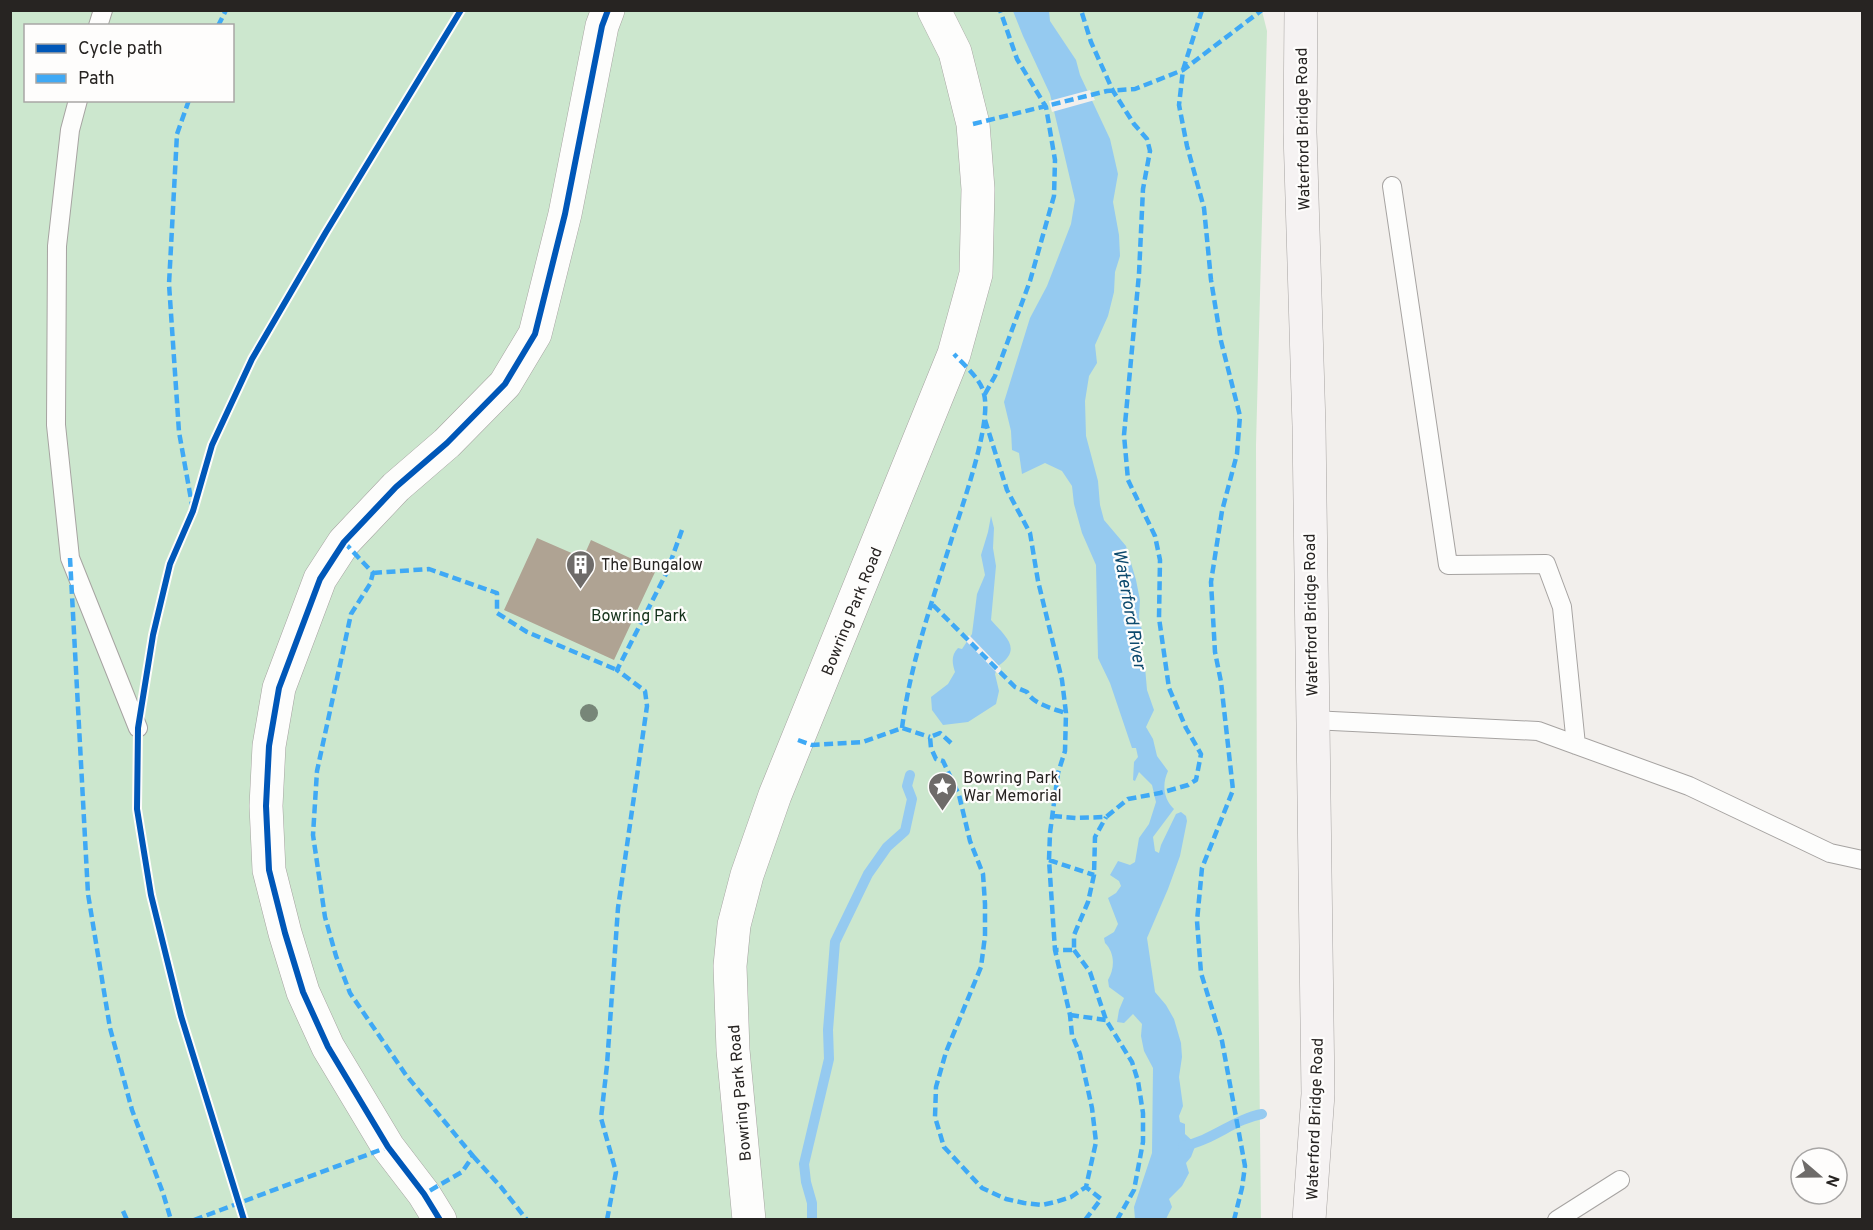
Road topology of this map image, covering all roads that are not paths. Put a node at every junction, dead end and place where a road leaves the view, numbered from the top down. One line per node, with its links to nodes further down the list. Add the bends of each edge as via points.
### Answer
1 (608, 10): 11 (street, via 536,334 504,384 447,443 396,487 338,551 320,579 279,688 268,746 269,870 303,992 334,1057 388,1147)
2 (934, 10): 12 (street, Bowring Park Road, via 955,52 974,124 978,189 976,274 954,354 775,795 734,925 730,966 733,1050)
3 (1301, 10): 6 (main road, Waterford Bridge Road)
4 (77, 102): 7 (lane, via 70,130 57,246 56,425 70,558)
5 (1392, 186): 8 (lane, via 1448,565 1546,564 1562,607)
6 (1312, 720): 8 (lane, via 1538,731); 13 (main road, Waterford Bridge Road, via 1318,1094)
7 (138, 728)
8 (1576, 745): 9 (lane, via 1689,786 1830,853)
9 (1863, 860)
10 (1620, 1180): 14 (lane)
11 (440, 1220)
12 (749, 1220)
13 (1309, 1220)
14 (1557, 1220)

